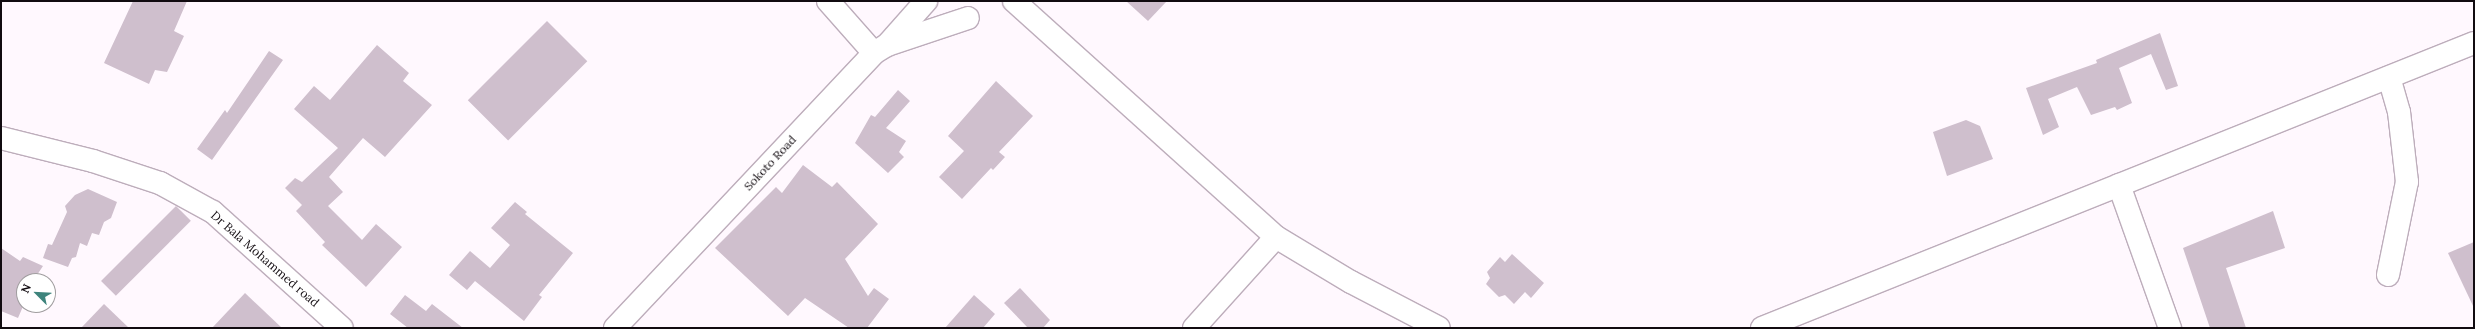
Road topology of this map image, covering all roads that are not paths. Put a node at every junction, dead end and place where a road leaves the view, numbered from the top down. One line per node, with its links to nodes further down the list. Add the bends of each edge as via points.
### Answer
1 (828, 1): 6 (street)
2 (926, 1): 6 (street, Sokoto Road)
3 (1014, 1): 10 (street)
4 (968, 18): 6 (street)
5 (2474, 43): 7 (street)
6 (880, 49): 13 (street, Sokoto Road)
7 (2389, 77): 9 (street); 11 (street, via 2399,112 2407,182)
8 (1, 138): 12 (street, Dr Bala Mohammed road, via 94,161 160,183 213,212)
9 (2119, 185): 16 (street); 17 (street)
10 (1276, 237): 14 (street); 15 (street, via 1351,282)
11 (2388, 275)
12 (342, 328)
13 (615, 328)
14 (1194, 328)
15 (1439, 328)
16 (1762, 328)
17 (2170, 328)

